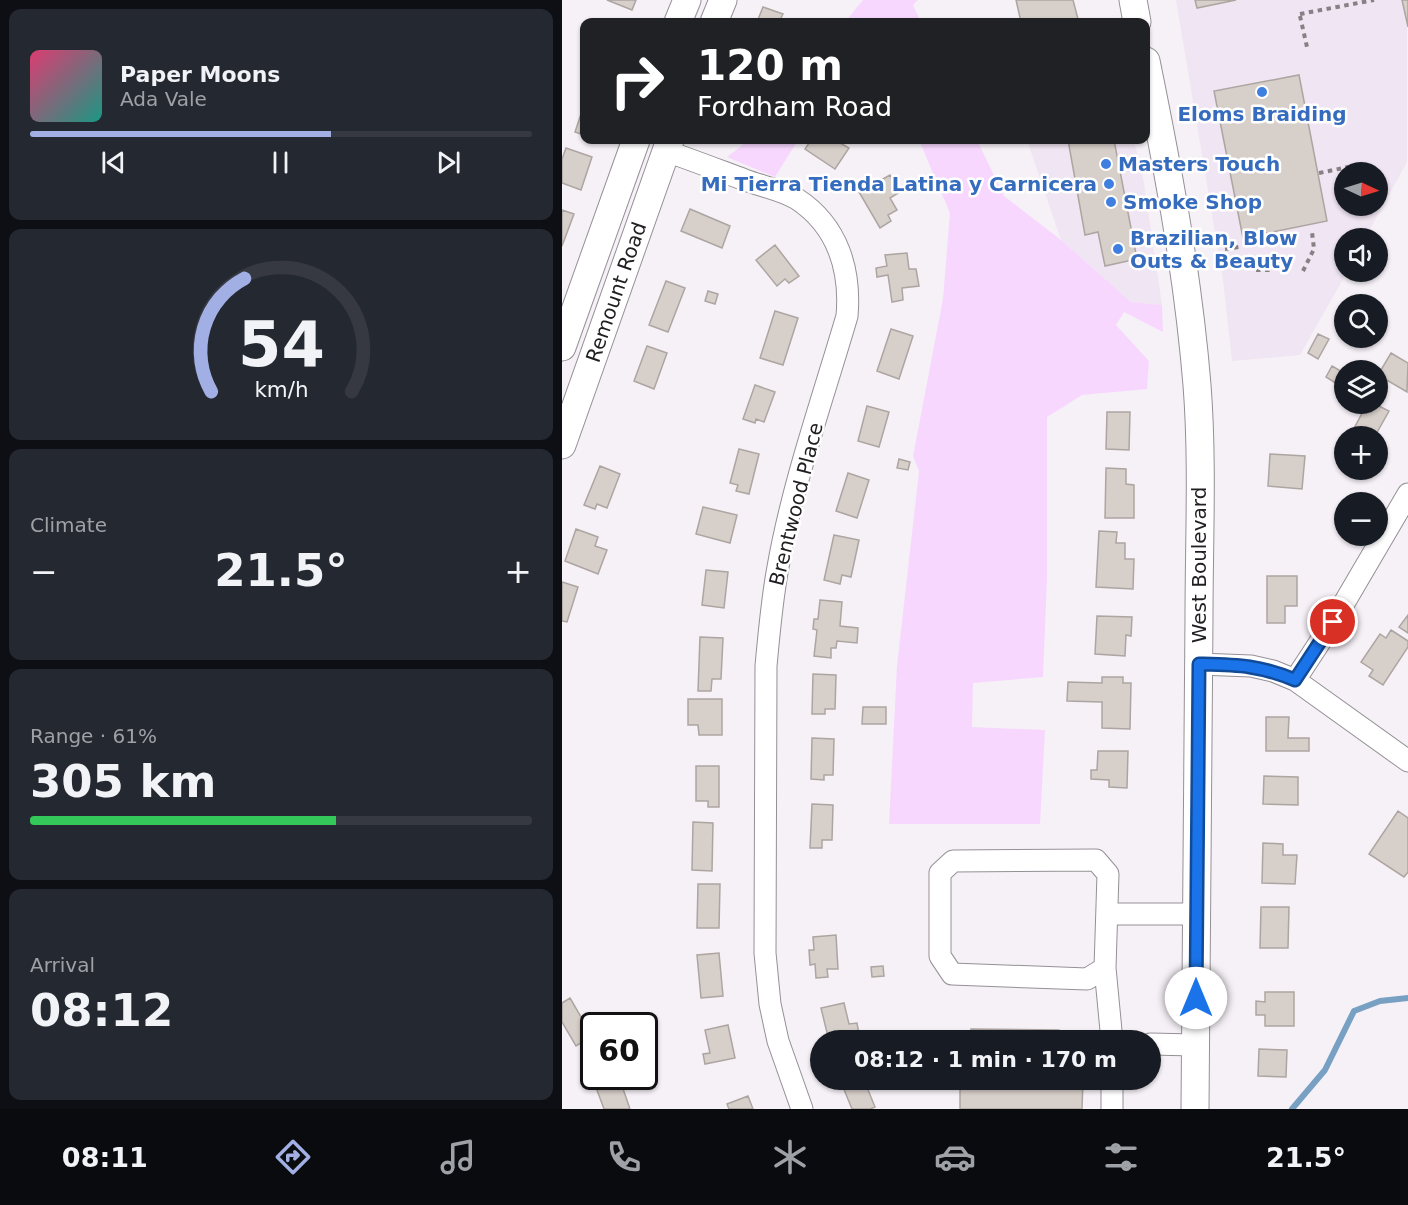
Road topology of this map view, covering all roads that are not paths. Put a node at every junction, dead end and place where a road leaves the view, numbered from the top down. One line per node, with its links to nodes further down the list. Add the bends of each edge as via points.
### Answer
1 (687, 0): 4 (main road)
2 (723, 0): 5 (main road)
3 (1133, 0): 6 (main road)
4 (680, 18)
5 (716, 18)
6 (1137, 18)
7 (1150, 81): 13 (main road, West Boulevard, via 1182,245 1197,386)
8 (635, 144): 10 (main road, Remount Road)
9 (668, 145): 11 (main road, Remount Road); 23 (street, Brentwood Place, via 795,198 830,232 843,260 849,291 847,316 778,567 766,666 766,964 778,1041)
10 (562, 347)
11 (562, 445)
12 (1408, 494): 14 (street)
13 (1199, 664): 14 (street, via 1251,666); 17 (main road, West Boulevard)
14 (1295, 680): 15 (street)
15 (1408, 762)
16 (1107, 914): 17 (street); 18 (street); 18 (street, via 1108,874 1096,860 953,861 940,873 940,956 952,975 1087,979)
17 (1197, 914): 21 (main road, West Boulevard)
18 (1105, 968): 19 (street)
19 (1111, 1030)
20 (1161, 1044): 21 (street)
21 (1195, 1045): 25 (main road, West Boulevard)
22 (1112, 1090): 24 (street)
23 (802, 1109)
24 (1112, 1109)
25 (1195, 1109)

